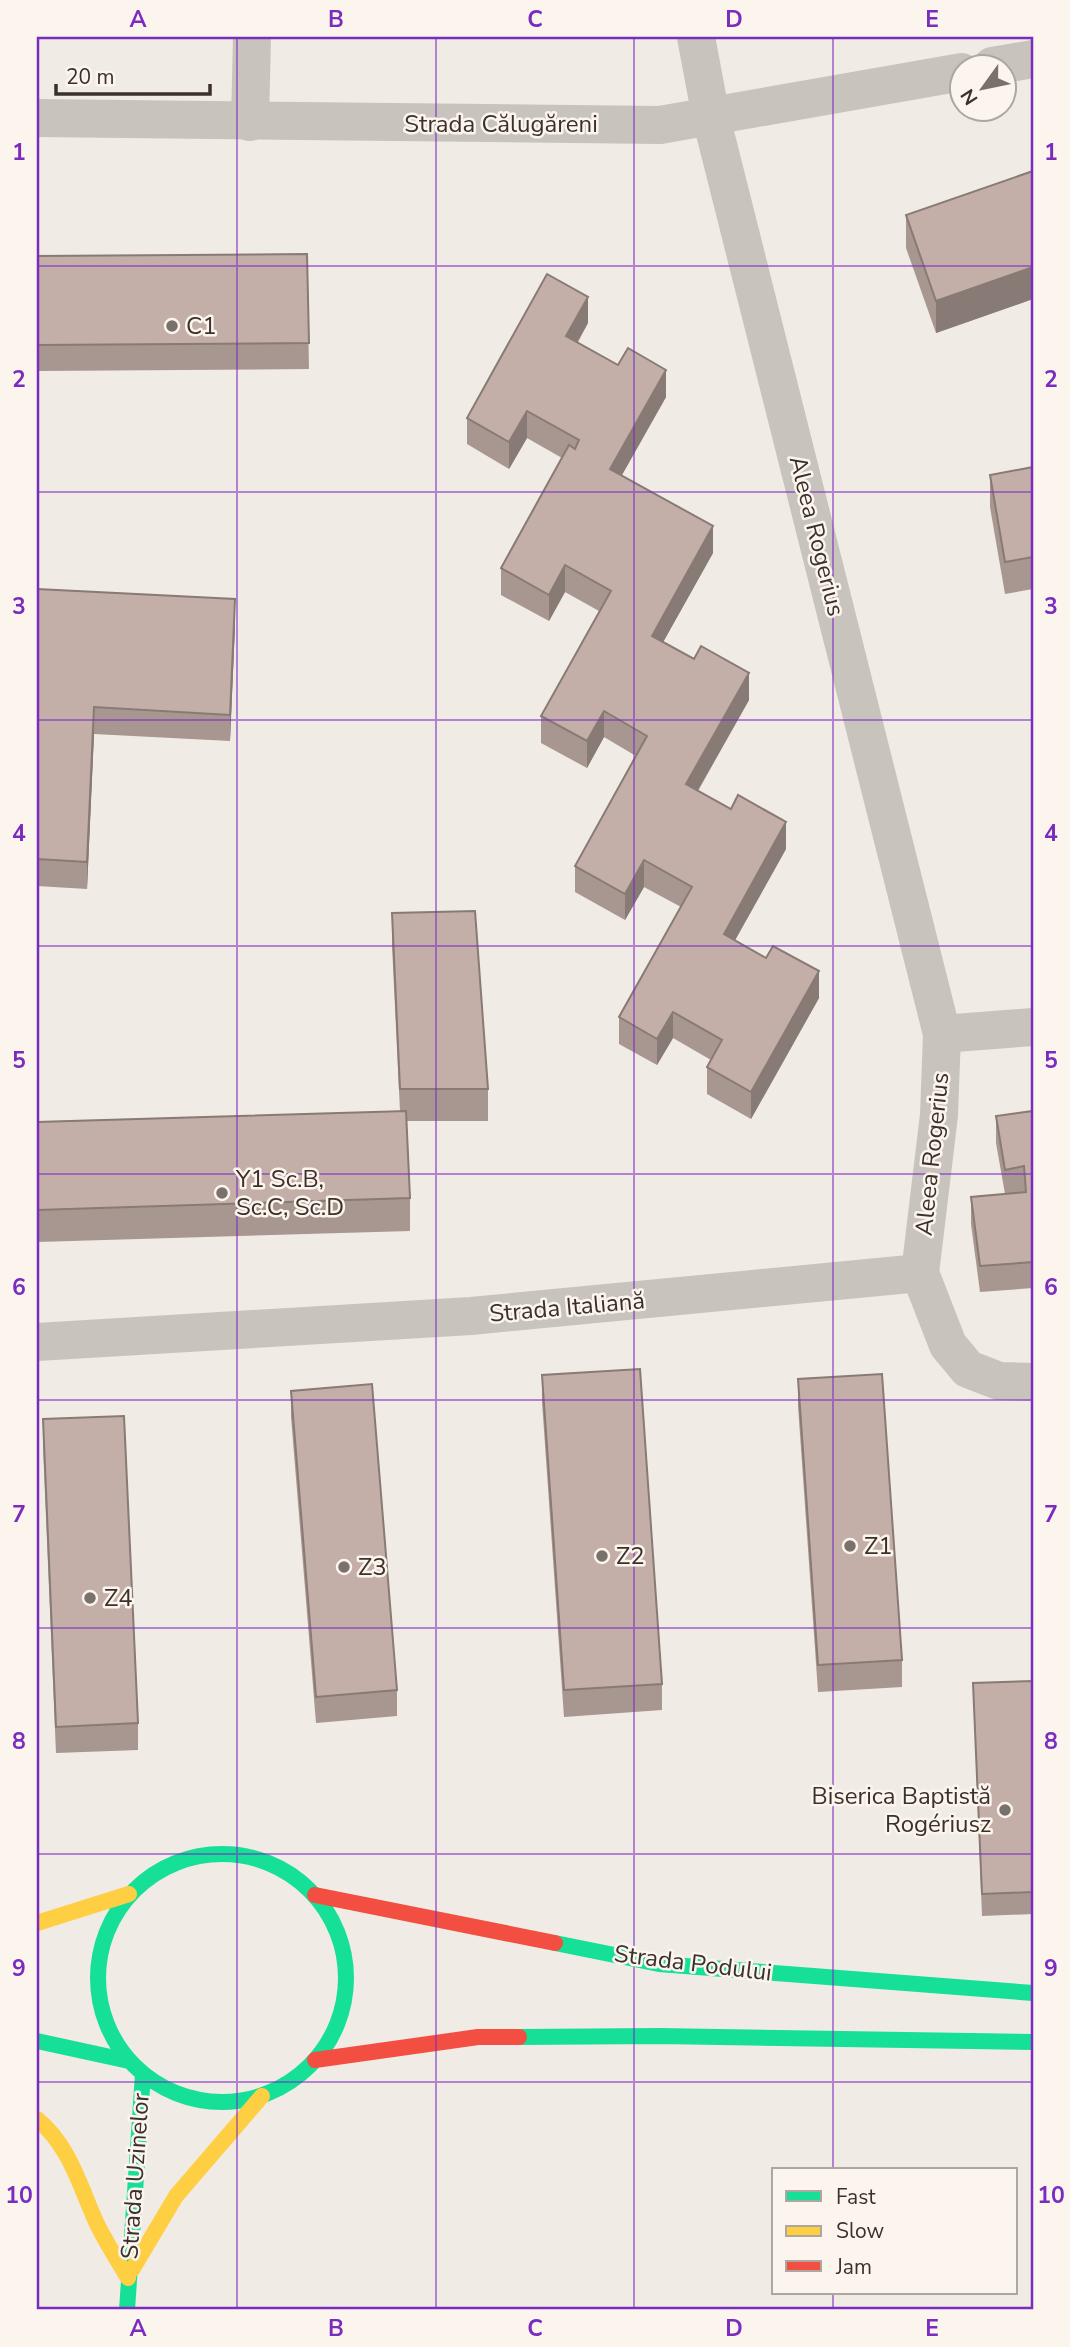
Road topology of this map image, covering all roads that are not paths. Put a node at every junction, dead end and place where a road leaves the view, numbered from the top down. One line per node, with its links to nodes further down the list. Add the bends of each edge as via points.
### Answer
1 (253, 37): 6 (street)
2 (696, 37): 4 (street, Aleea Rogerius)
3 (948, 74): 4 (street, Strada Călugăreni)
4 (711, 117): 6 (street, Strada Călugăreni, via 660,125); 8 (street, Aleea Rogerius)
5 (37, 118): 6 (street, Strada Călugăreni)
6 (250, 122)
7 (1033, 1027): 8 (street)
8 (942, 1034): 9 (street, Aleea Rogerius, via 939,1115)
9 (920, 1273): 10 (street, Strada Italiană, via 471,1316); 11 (street, via 947,1345 968,1369 999,1381)
10 (37, 1342)
11 (1033, 1382)
12 (129, 1895): 13 (main road, via 160,1869 199,1855 230,1853 262,1859 291,1874); 14 (main road); 19 (main road, via 108,1925 98,1959 98,1996 109,2031)
13 (315, 1895): 15 (main road, Strada Podului, via 659,1964); 18 (main road, via 334,1925 345,1959 345,1995 335,2030)
14 (37, 1923)
15 (1033, 1993)
16 (37, 2041): 19 (main road)
17 (1033, 2042): 18 (main road, via 478,2037)
18 (315, 2060): 21 (main road, via 291,2081)
19 (129, 2061): 20 (main road)
20 (143, 2074): 21 (main road, via 169,2091 199,2100 231,2102); 23 (main road, Strada Uzinelor)
21 (261, 2096): 23 (main road, Strada Uzinelor, via 176,2196)
22 (37, 2119): 23 (main road, via 71,2160 99,2228)
23 (128, 2278): 24 (main road, Strada Uzinelor)
24 (127, 2310)

